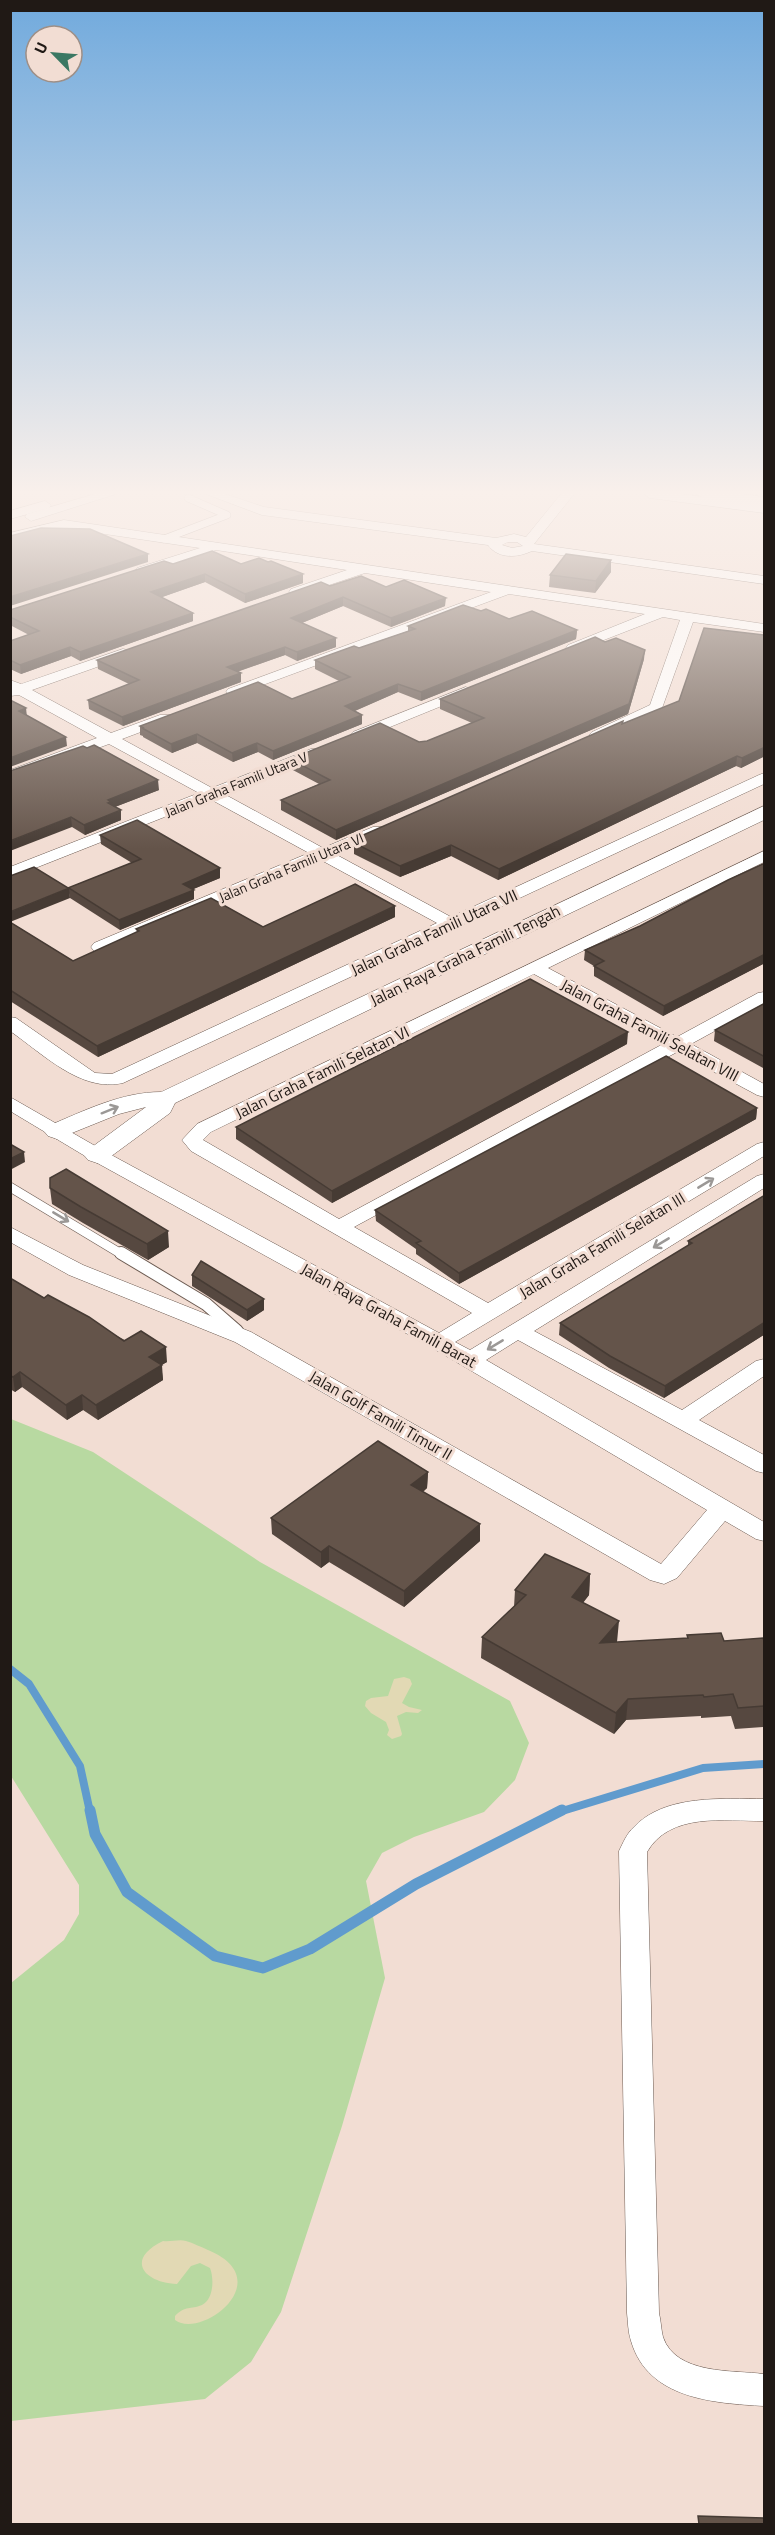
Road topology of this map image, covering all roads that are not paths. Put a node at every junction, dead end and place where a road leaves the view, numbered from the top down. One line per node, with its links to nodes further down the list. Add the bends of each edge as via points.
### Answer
1 (448, 612): 10 (street)
2 (657, 612): 3 (street)
3 (661, 613): 4 (street); 7 (street)
4 (688, 617): 5 (street); 13 (street, via 656,708)
5 (765, 628)
6 (142, 646): 9 (street)
7 (563, 652)
8 (475, 688): 16 (street, Jalan Graha Famili Utara V)
9 (14, 689): 12 (street)
10 (222, 697)
11 (177, 713): 12 (street)
12 (111, 738): 14 (street); 16 (street)
13 (587, 739)
14 (10, 775)
15 (765, 778): 22 (street, Jalan Graha Famili Utara VII)
16 (212, 793): 19 (street); 21 (street, Jalan Graha Famili Utara V)
17 (765, 812): 29 (street, Jalan Raya Graha Famili Tengah)
18 (390, 825): 19 (street, Jalan Graha Famili Utara VI)
19 (324, 854): 22 (street); 23 (street, Jalan Graha Famili Utara VI)
20 (765, 856): 24 (street, Jalan Graha Famili Selatan VI)
21 (10, 873)
22 (452, 924): 26 (street, Jalan Graha Famili Utara VII, via 125,1076 102,1080 89,1077)
23 (100, 947)
24 (536, 969): 27 (street, Jalan Graha Famili Selatan VIII); 36 (street, Jalan Graha Famili Selatan VI, via 194,1135 192,1140 198,1147)
25 (765, 997): 27 (street)
26 (10, 1022)
27 (678, 1044): 28 (street, Jalan Graha Famili Selatan VIII); 36 (street)
28 (765, 1090)
29 (165, 1099): 31 (street, Jalan Raya Graha Famili Tengah, one-way to 29, via 127,1103); 33 (street, Jalan Raya Graha Famili Tengah, via 161,1108)
30 (10, 1103): 31 (street, Jalan Raya Graha Famili Barat)
31 (57, 1131): 33 (street, Jalan Raya Graha Famili Barat)
32 (765, 1148): 38 (street, Jalan Graha Famili Selatan III, one-way to 32)
33 (97, 1155): 41 (street, Jalan Raya Graha Famili Barat)
34 (765, 1180): 39 (street, Jalan Graha Famili Selatan III, one-way to 39)
35 (10, 1187): 40 (lane, one-way to 40, via 206,1304)
36 (339, 1227): 38 (street, Jalan Graha Famili Selatan VI)
37 (10, 1233): 40 (street, Jalan Golf Famili Timur II, via 76,1270)
38 (489, 1313): 41 (street, Jalan Graha Famili Selatan III)
39 (518, 1331): 42 (street, Jalan Graha Famili Selatan III, one-way to 42); 44 (street)
40 (243, 1337): 46 (street, Jalan Golf Famili Timur II, via 659,1574 671,1571)
41 (439, 1342): 42 (street, Jalan Raya Graha Famili Barat)
42 (470, 1360): 46 (street, Jalan Raya Graha Famili Barat)
43 (765, 1366): 44 (street)
44 (682, 1421): 45 (street)
45 (765, 1465)
46 (721, 1510): 47 (street, Jalan Raya Graha Famili Barat)
47 (765, 1533)
48 (765, 1810): 49 (street, via 681,1814 646,1830 633,1851 643,2313 649,2346 669,2371 707,2385)
49 (765, 2390)

